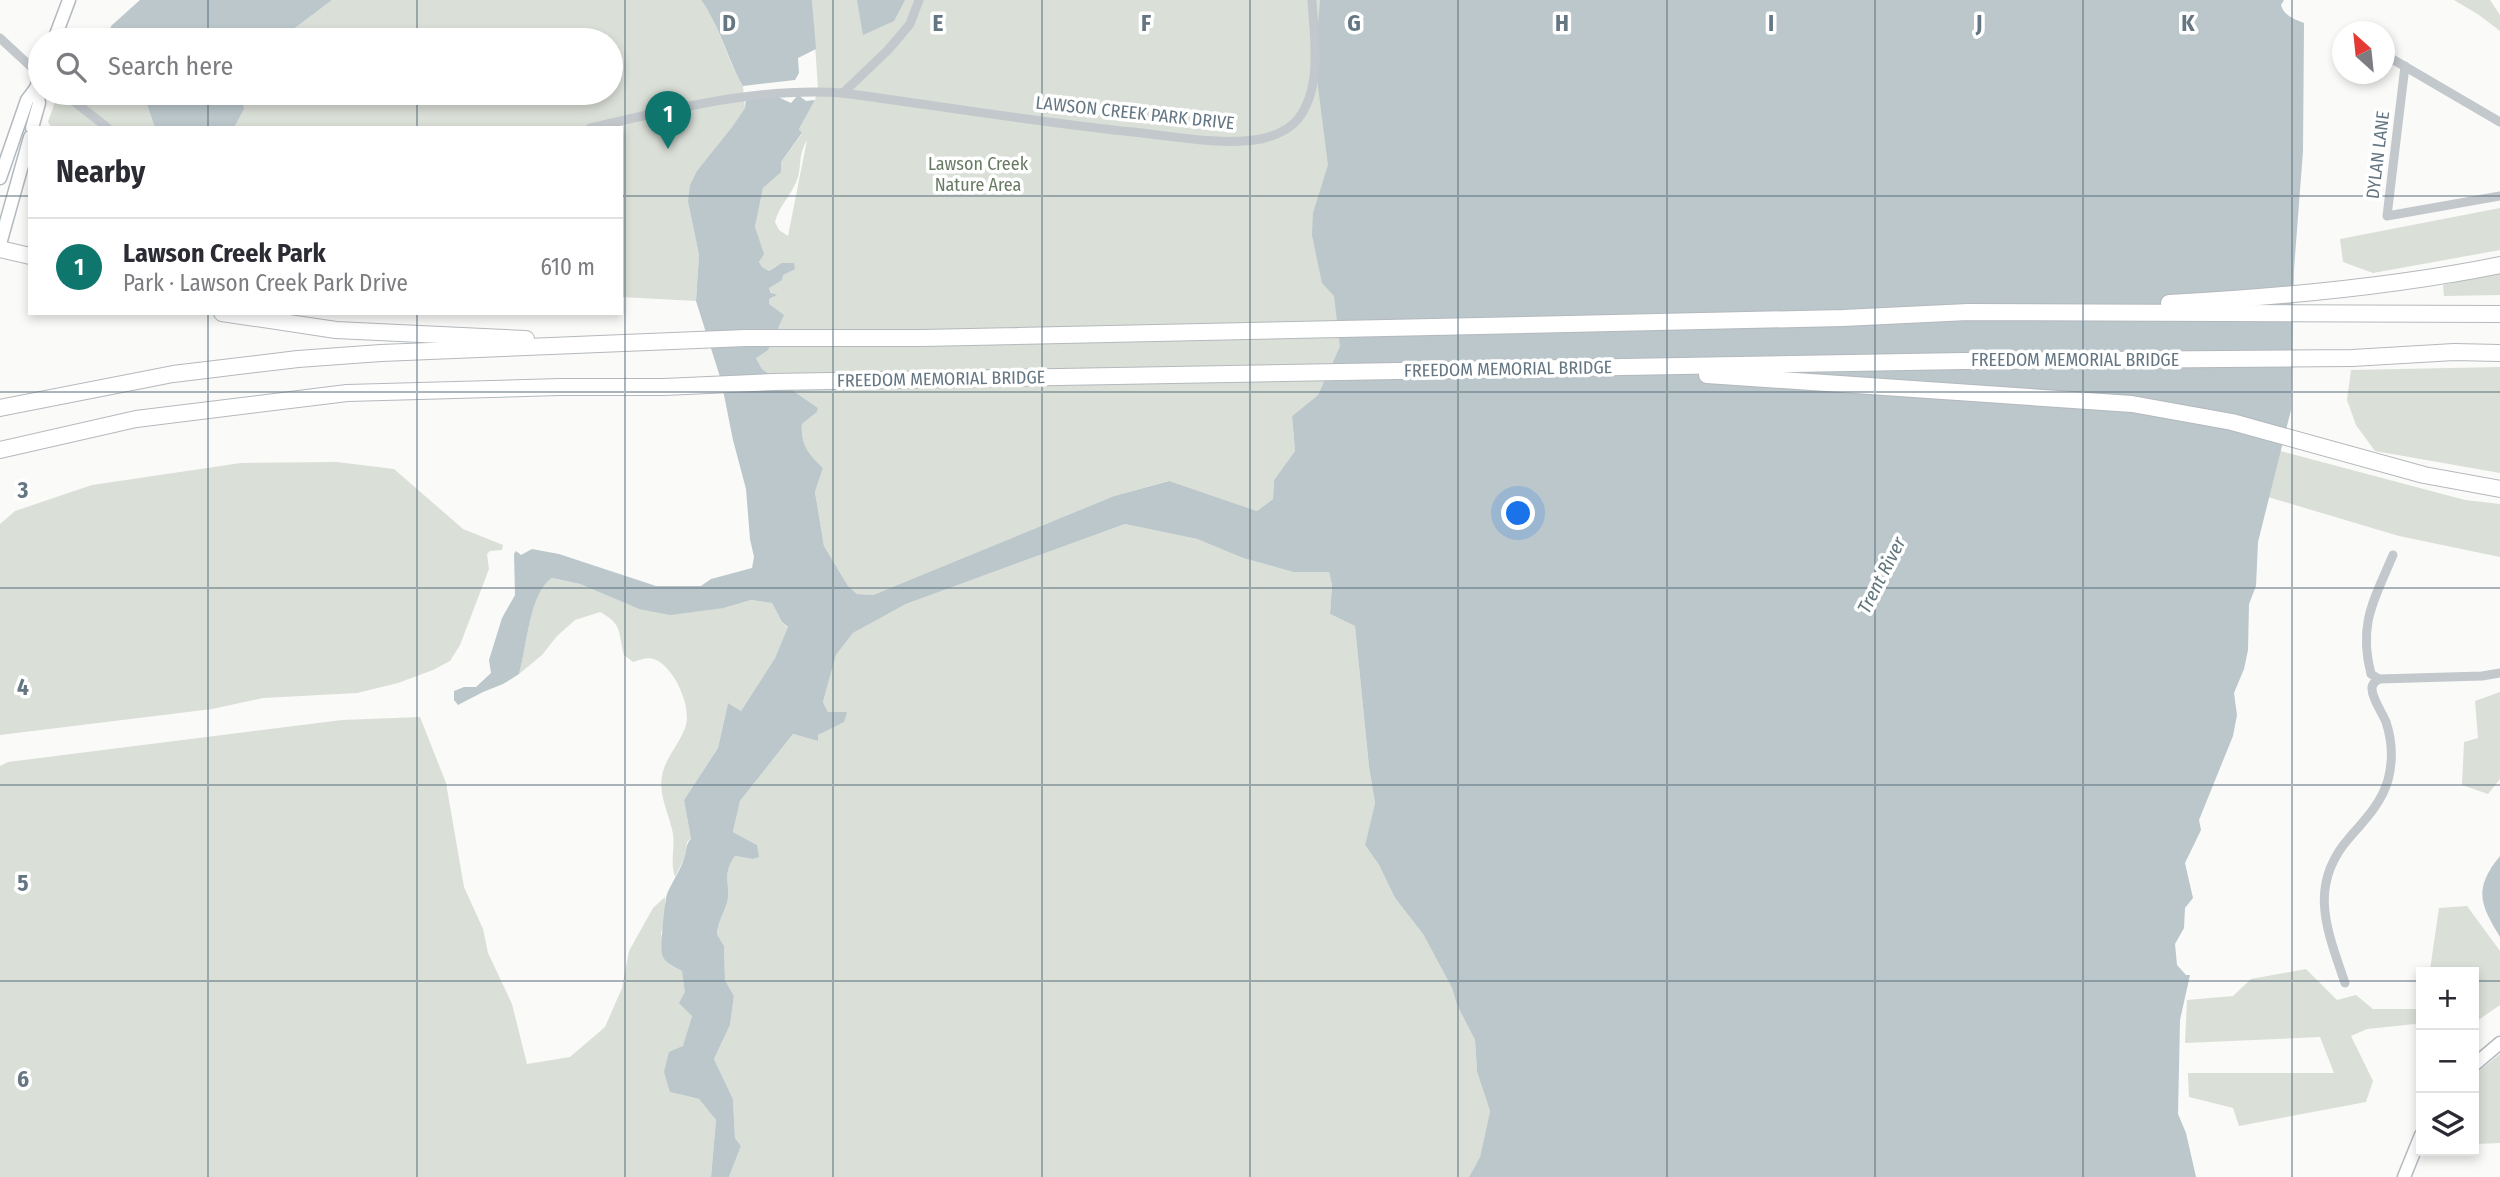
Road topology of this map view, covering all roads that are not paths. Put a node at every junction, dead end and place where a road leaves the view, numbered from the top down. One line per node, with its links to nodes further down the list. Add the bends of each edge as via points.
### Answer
1 (69, 0): 4 (main road)
2 (919, 0): 9 (street, via 910,24)
3 (1312, 0): 9 (street, LAWSON CREEK PARK DRIVE, via 1314,71 1307,101 1297,119 1282,132 1260,139 1093,128)
4 (58, 28)
5 (0, 38): 8 (street)
6 (2395, 60): 7 (street)
7 (2405, 66): 13 (street); 19 (street, DYLAN LANE, via 2387,216)
8 (28, 68)
9 (843, 93): 16 (street, LAWSON CREEK PARK DRIVE, via 737,97)
10 (28, 98): 18 (main road)
11 (38, 105): 14 (main road)
12 (78, 105): 15 (street)
13 (2500, 122)
14 (33, 126)
15 (105, 126)
16 (599, 126)
17 (28, 144): 20 (main road)
18 (0, 178)
19 (2500, 196)
20 (0, 246): 21 (highway)
21 (28, 255)
22 (2500, 265): 23 (highway, via 2436,277 2217,300)
23 (1988, 312): 24 (highway); 26 (highway)
24 (2500, 314)
25 (234, 315): 26 (highway, via 365,332)
26 (634, 343): 29 (highway, via 256,363 131,381)
27 (2500, 353): 28 (highway, FREEDOM MEMORIAL BRIDGE)
28 (1596, 367): 30 (highway, FREEDOM MEMORIAL BRIDGE, via 348,393 136,419); 31 (highway, via 2132,404 2232,422 2347,456)
29 (0, 408)
30 (3, 449)
31 (2500, 489)
32 (2393, 555): 34 (street, via 2368,617 2364,650 2371,674)
33 (2500, 673): 34 (street)
34 (2379, 679): 35 (street, via 2372,687 2389,734 2388,780 2378,802 2336,856 2325,881 2325,921)
35 (2345, 983)
36 (2500, 1043): 37 (main road)
37 (2479, 1061)
38 (2416, 1147): 39 (main road)
39 (2404, 1177)

